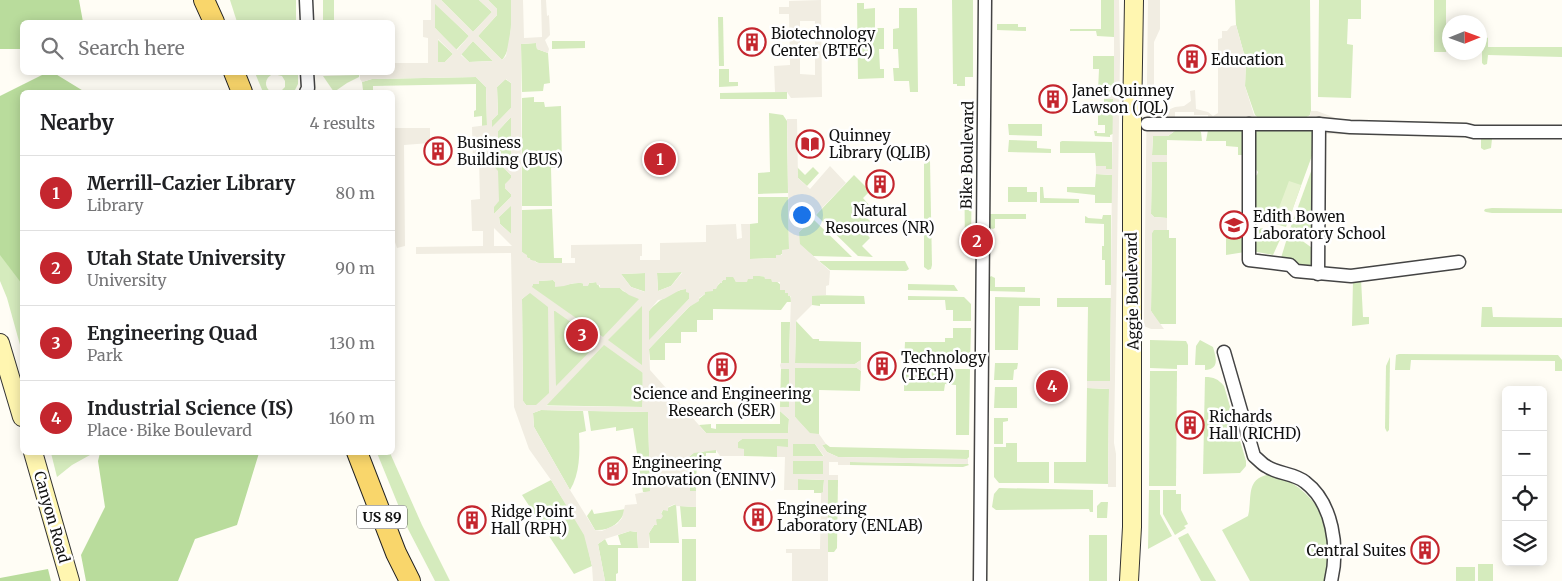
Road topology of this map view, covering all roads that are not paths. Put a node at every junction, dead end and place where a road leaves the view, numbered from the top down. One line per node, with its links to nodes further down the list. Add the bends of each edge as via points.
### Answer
1 (204, 0): 5 (main road)
2 (306, 0): 6 (street)
3 (985, 0): 24 (street, Bike Boulevard)
4 (1134, 0): 25 (street, Aggie Boulevard)
5 (213, 20)
6 (307, 20)
7 (235, 75): 9 (main road)
8 (308, 75): 10 (street)
9 (241, 90)
10 (307, 90)
11 (1147, 124): 12 (street)
12 (1249, 124): 13 (street); 16 (street, via 1250,260 1290,265 1296,271)
13 (1319, 124): 14 (street, via 1474,132); 16 (street)
14 (1562, 132)
15 (1459, 262): 16 (street, via 1350,276)
16 (1318, 274)
17 (1224, 352): 26 (street, via 1254,456 1266,467 1304,480 1329,516 1333,540)
18 (2, 353): 19 (street)
19 (20, 411)
20 (34, 455): 22 (street, Canyon Road)
21 (358, 455): 23 (main road, US 89)
22 (70, 581)
23 (410, 581)
24 (980, 581)
25 (1129, 581)
26 (1331, 581)

